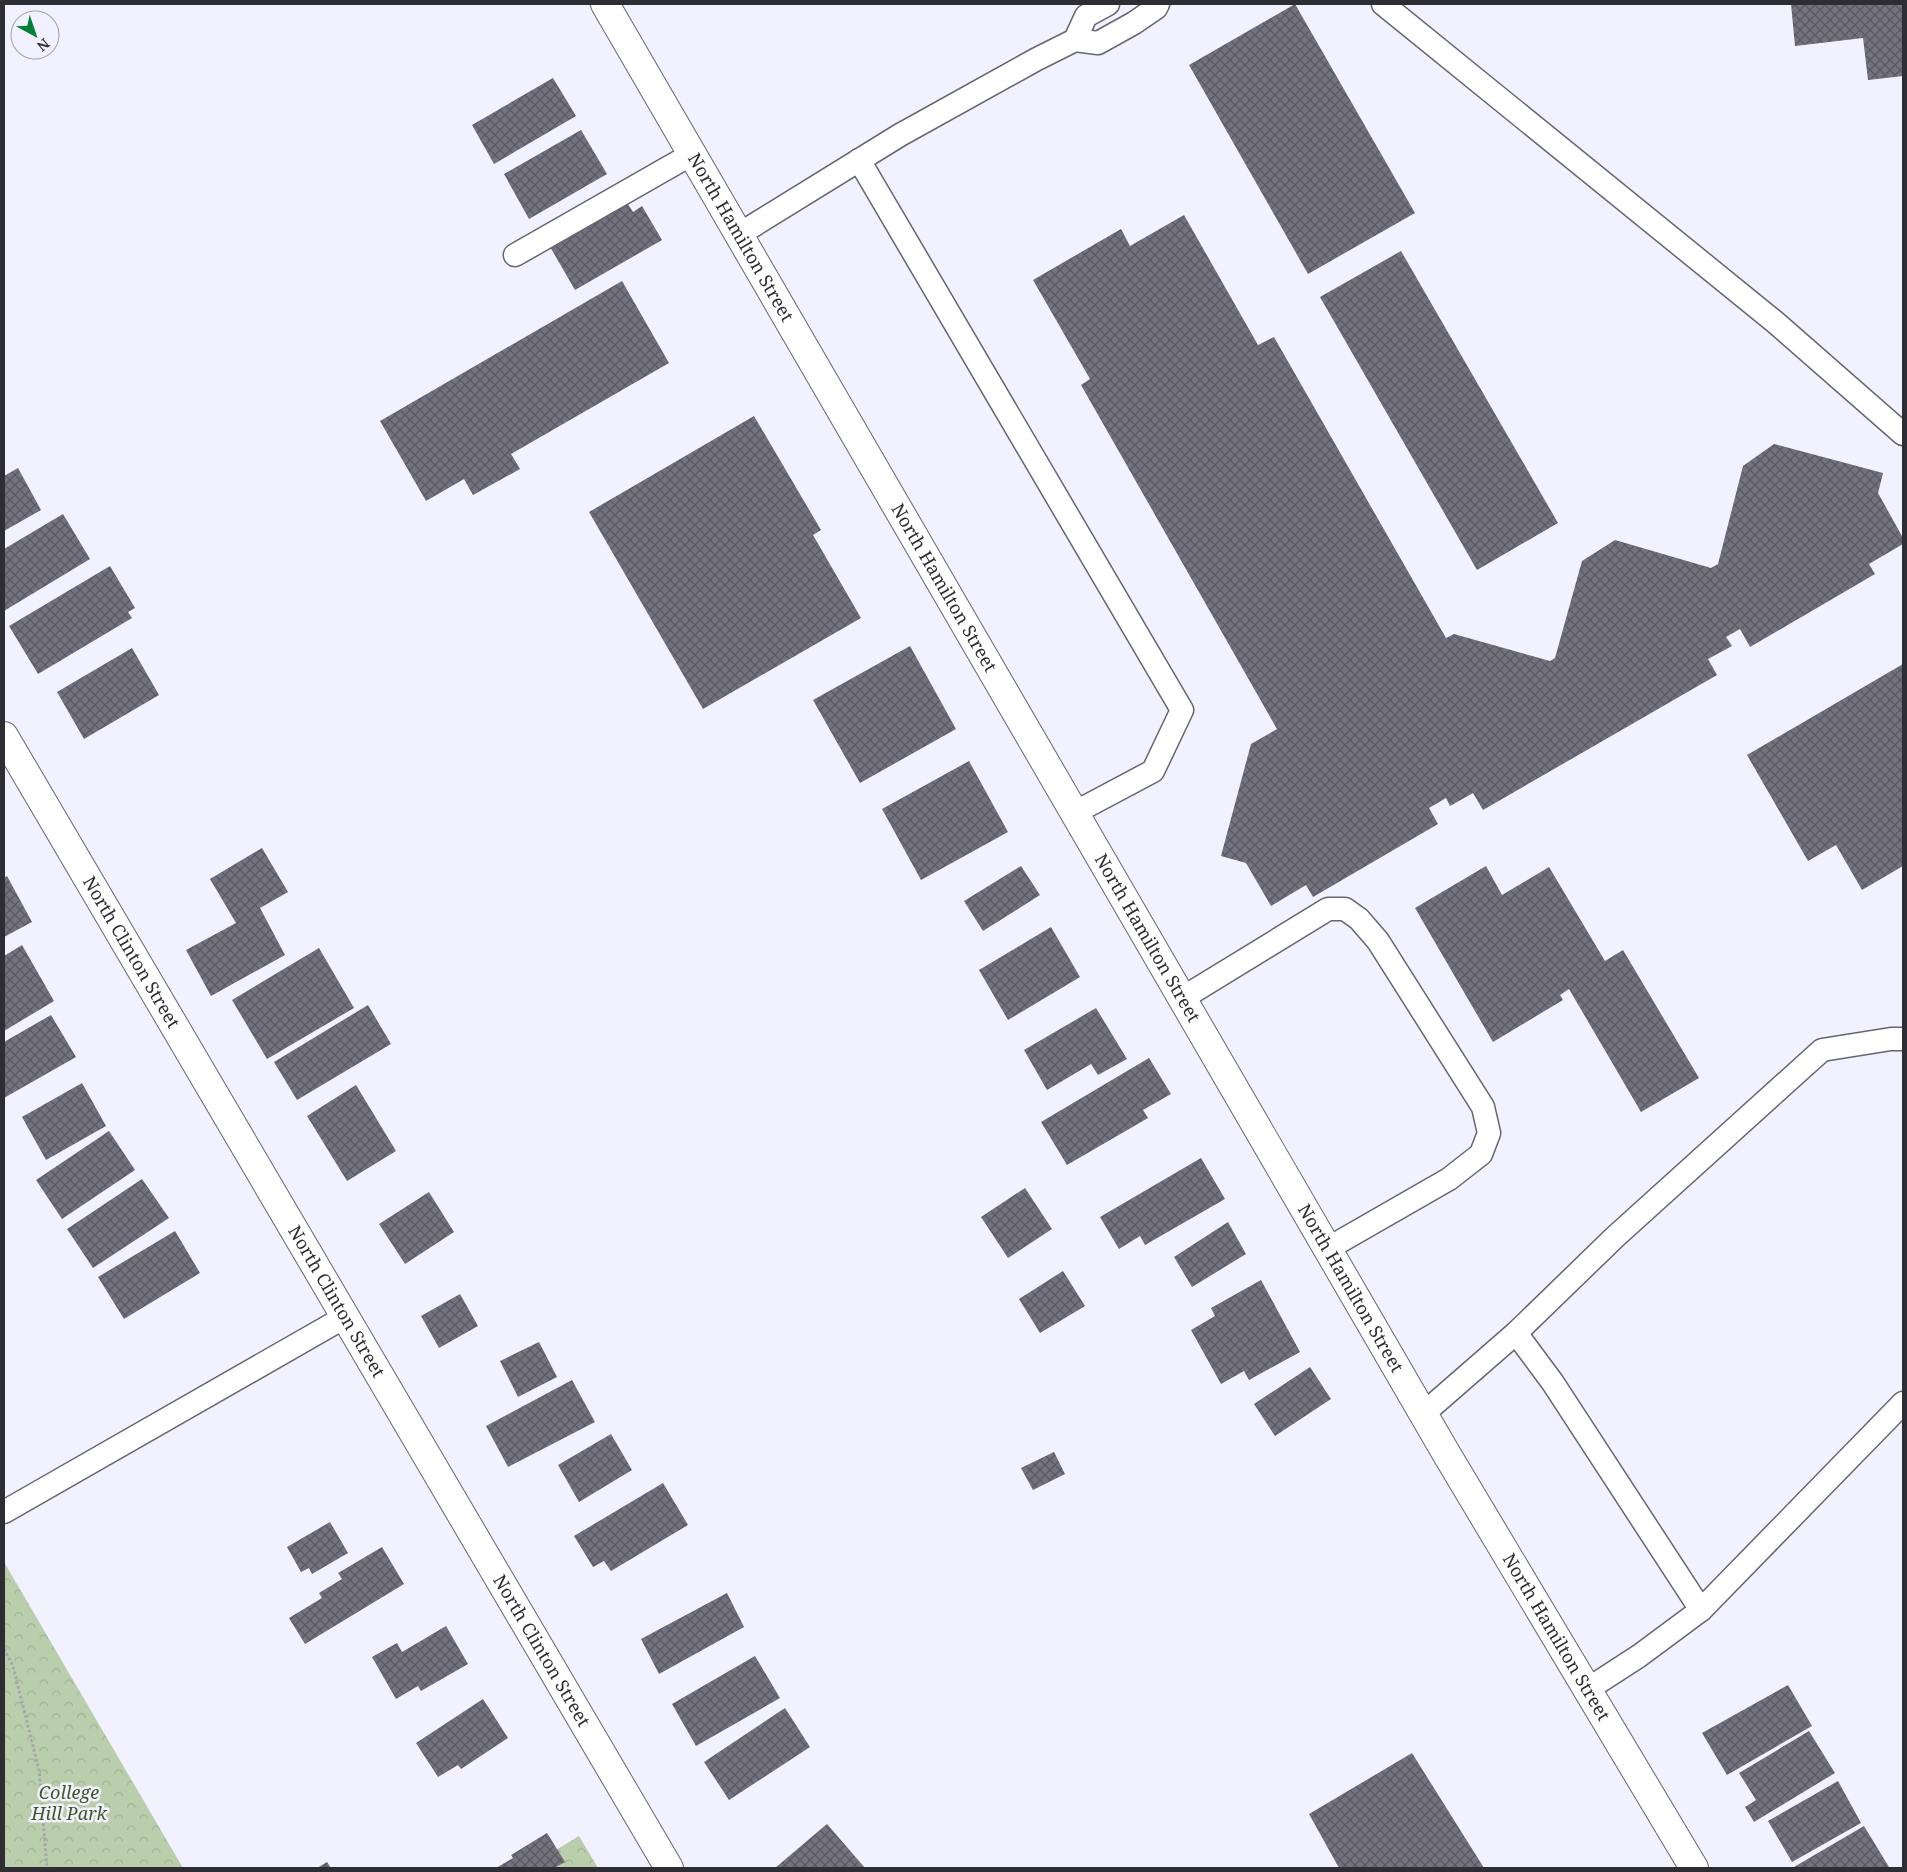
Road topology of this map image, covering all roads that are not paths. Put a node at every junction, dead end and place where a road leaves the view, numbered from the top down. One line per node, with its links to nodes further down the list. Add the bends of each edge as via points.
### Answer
1 (605, 4): 6 (street, North Hamilton Street)
2 (1108, 4): 5 (lane, via 1086,16)
3 (1158, 4): 5 (lane, via 1134,23 1098,43)
4 (1383, 4): 10 (lane, via 1775,322)
5 (1074, 40): 7 (lane)
6 (692, 154): 8 (street, North Hamilton Street); 9 (lane)
7 (859, 160): 8 (lane); 12 (lane, via 1182,710 1153,771)
8 (738, 235): 12 (street, North Hamilton Street)
9 (515, 255)
10 (1903, 434)
11 (4, 736): 16 (street, North Clinton Street)
12 (1074, 813): 13 (street, North Hamilton Street)
13 (1181, 999): 15 (street, North Hamilton Street); 15 (lane, via 1328,909 1345,909 1359,919 1378,941 1483,1107 1488,1133 1482,1154 1449,1179)
14 (1903, 1039): 17 (lane, via 1822,1050 1615,1238)
15 (1327, 1249): 19 (street, North Hamilton Street)
16 (345, 1317): 20 (lane); 23 (street, North Clinton Street)
17 (1516, 1333): 19 (lane); 21 (lane, via 1552,1382)
18 (1903, 1404): 21 (lane)
19 (1423, 1414): 22 (street, North Hamilton Street)
20 (4, 1512)
21 (1701, 1610): 22 (lane)
22 (1588, 1690): 24 (street, North Hamilton Street)
23 (669, 1868)
24 (1694, 1868)

